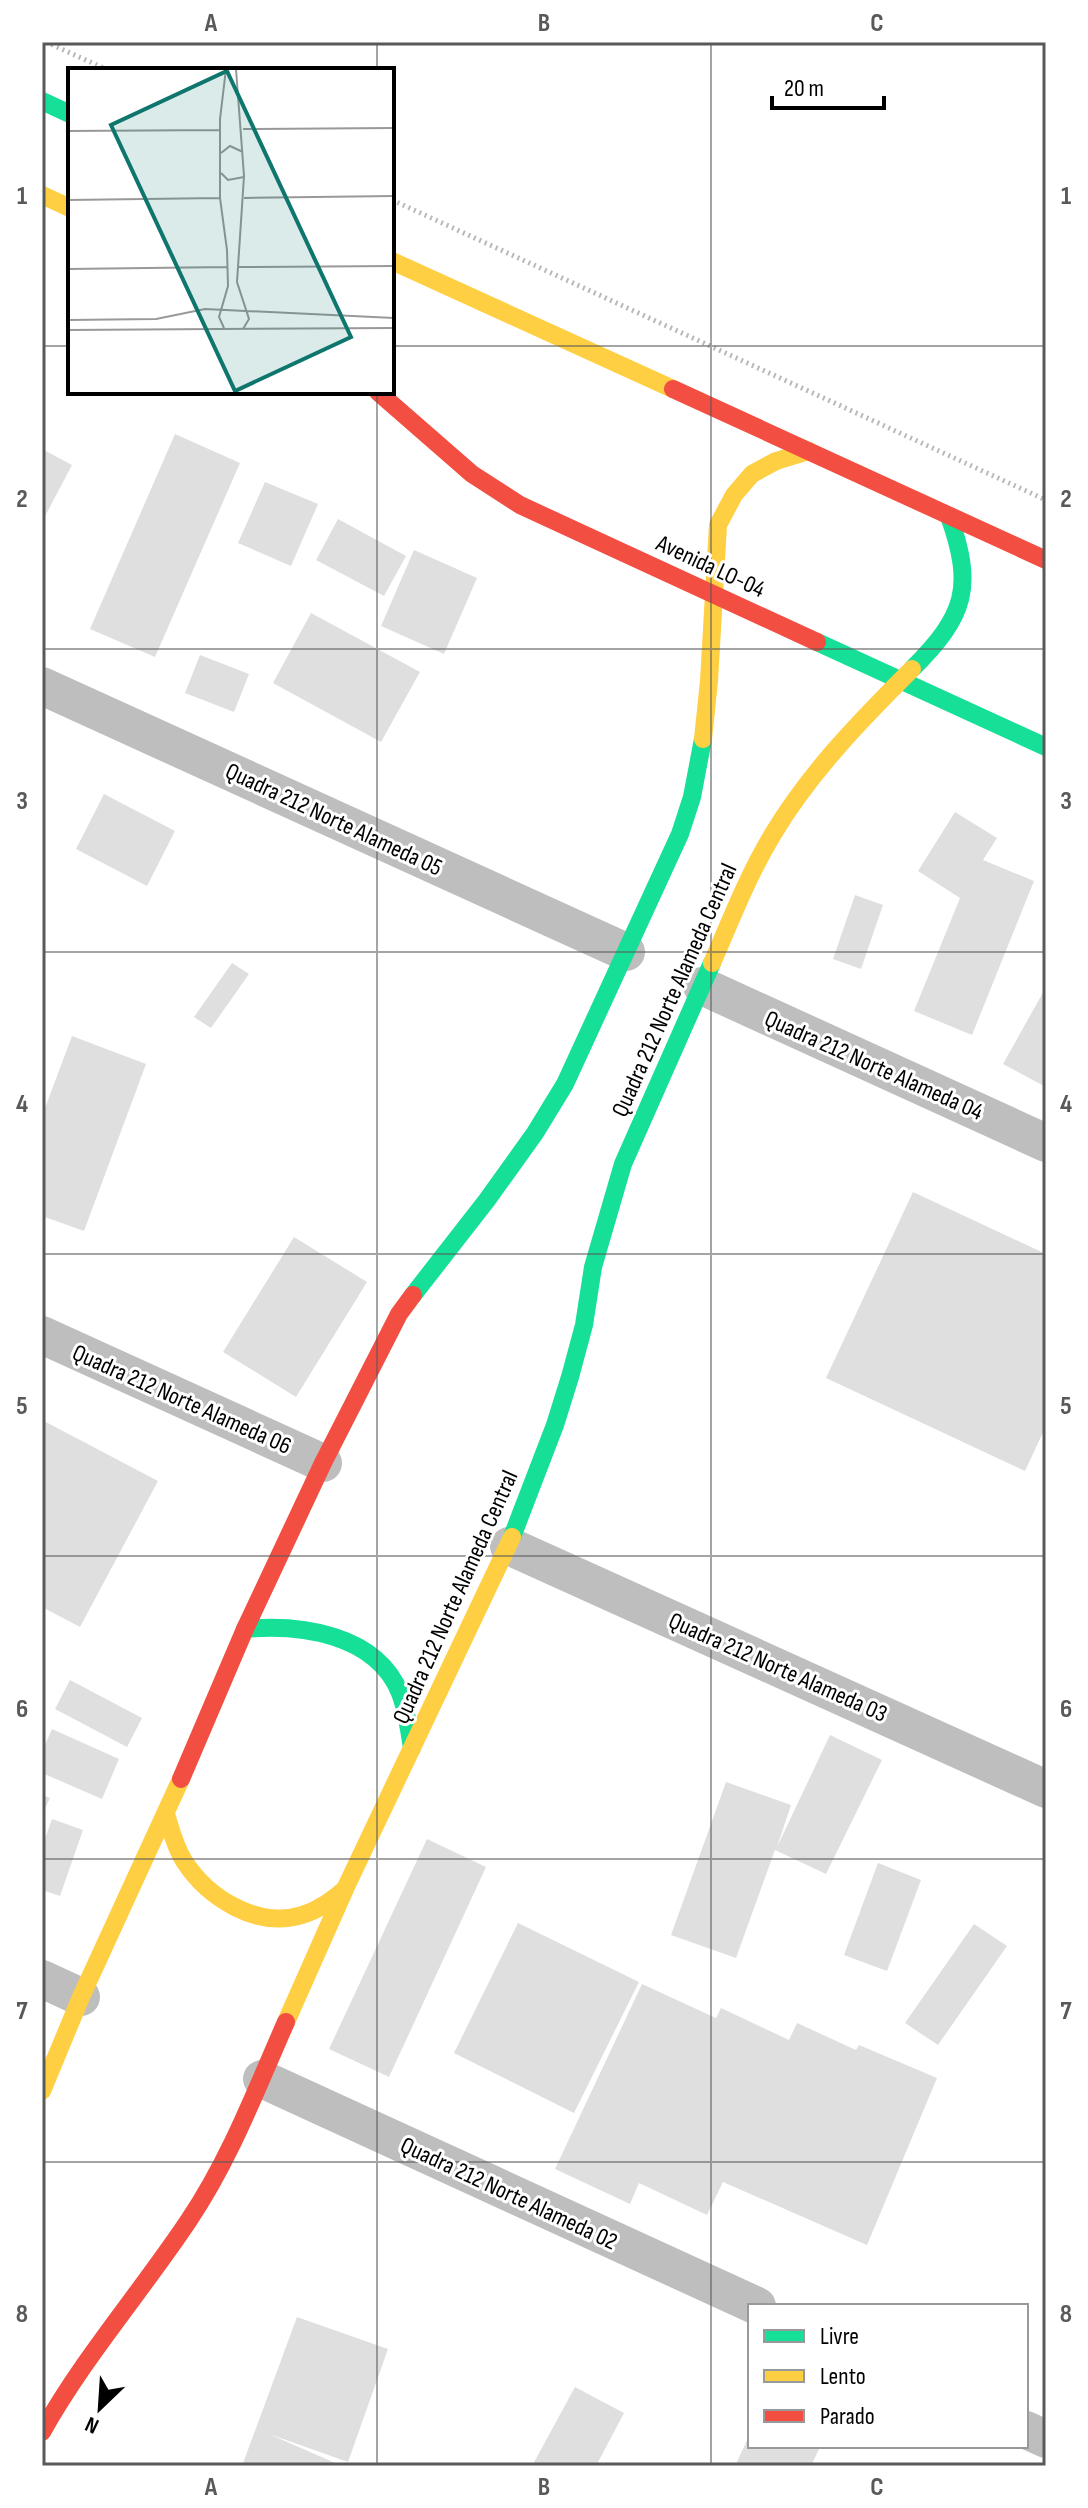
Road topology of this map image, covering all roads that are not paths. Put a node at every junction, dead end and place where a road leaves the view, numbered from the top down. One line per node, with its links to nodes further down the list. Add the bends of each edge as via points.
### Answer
1 (42, 101): 2 (street)
2 (68, 113)
3 (42, 195): 4 (street)
4 (68, 207)
5 (394, 262): 7 (street)
6 (380, 394): 10 (street, Avenida LO-04, via 472,474 520,505)
7 (809, 451): 8 (street); 10 (street, via 776,460 738,487 718,525)
8 (949, 516): 9 (street); 11 (street, via 963,564 958,609 934,649)
9 (1046, 560)
10 (713, 593): 11 (street, Avenida LO-04); 14 (street, via 709,675 692,802)
11 (902, 680): 13 (street, Avenida LO-04); 15 (street, Quadra 212 Norte Alameda Central, via 832,753 768,840)
12 (42, 686): 14 (street, Quadra 212 Norte Alameda 05)
13 (1046, 747)
14 (626, 952): 18 (street, via 565,1084 495,1189 399,1314)
15 (702, 986): 16 (street, Quadra 212 Norte Alameda 04); 19 (street, Quadra 212 Norte Alameda Central, via 623,1164 559,1413)
16 (1046, 1143)
17 (42, 1335): 18 (street, Quadra 212 Norte Alameda 06)
18 (323, 1463): 20 (street)
19 (509, 1546): 21 (street, Quadra 212 Norte Alameda Central); 22 (street, Quadra 212 Norte Alameda 03)
20 (245, 1629): 21 (street, via 272,1625 327,1634 380,1663 398,1688); 23 (street)
21 (412, 1748): 24 (street, Quadra 212 Norte Alameda Central)
22 (1046, 1789)
23 (166, 1814): 24 (street, via 183,1860 220,1899 244,1912 294,1917 319,1909); 26 (street)
24 (345, 1889): 27 (street, Quadra 212 Norte Alameda Central)
25 (42, 1979): 26 (street)
26 (81, 1997): 28 (street)
27 (262, 2079): 29 (street, Quadra 212 Norte Alameda 02); 30 (street, Quadra 212 Norte Alameda Central, via 223,2164 189,2220 62,2396)
28 (42, 2091)
29 (753, 2304)
30 (42, 2432)

